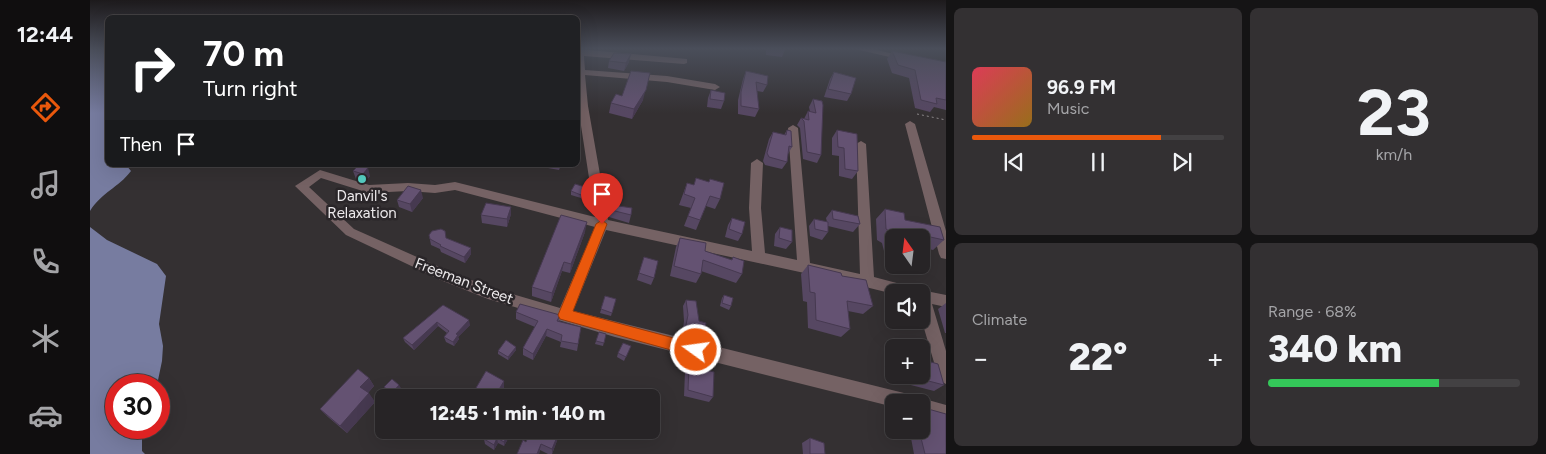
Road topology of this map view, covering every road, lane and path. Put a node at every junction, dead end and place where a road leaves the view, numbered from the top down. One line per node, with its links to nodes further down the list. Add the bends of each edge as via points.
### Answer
1 (581, 72): 2 (street, via 667,79); 8 (street, via 583,106)
2 (715, 87)
3 (914, 119): 4 (path); 9 (street)
4 (946, 120)
5 (793, 128): 11 (street)
6 (861, 144): 12 (street)
7 (757, 163): 10 (street, via 755,208)
8 (602, 224): 10 (street); 16 (street); 16 (street, Freeman Street, via 455,186 369,189 320,174 301,186 350,232 493,295)
9 (946, 254)
10 (759, 257): 11 (street)
11 (804, 267): 12 (street)
12 (867, 283): 13 (street)
13 (885, 287)
14 (930, 297): 15 (street)
15 (946, 300)
16 (564, 315): 19 (street, Freeman Street)
17 (929, 329): 18 (street)
18 (946, 376)
19 (885, 396)
20 (930, 409): 21 (street)
21 (946, 413)

